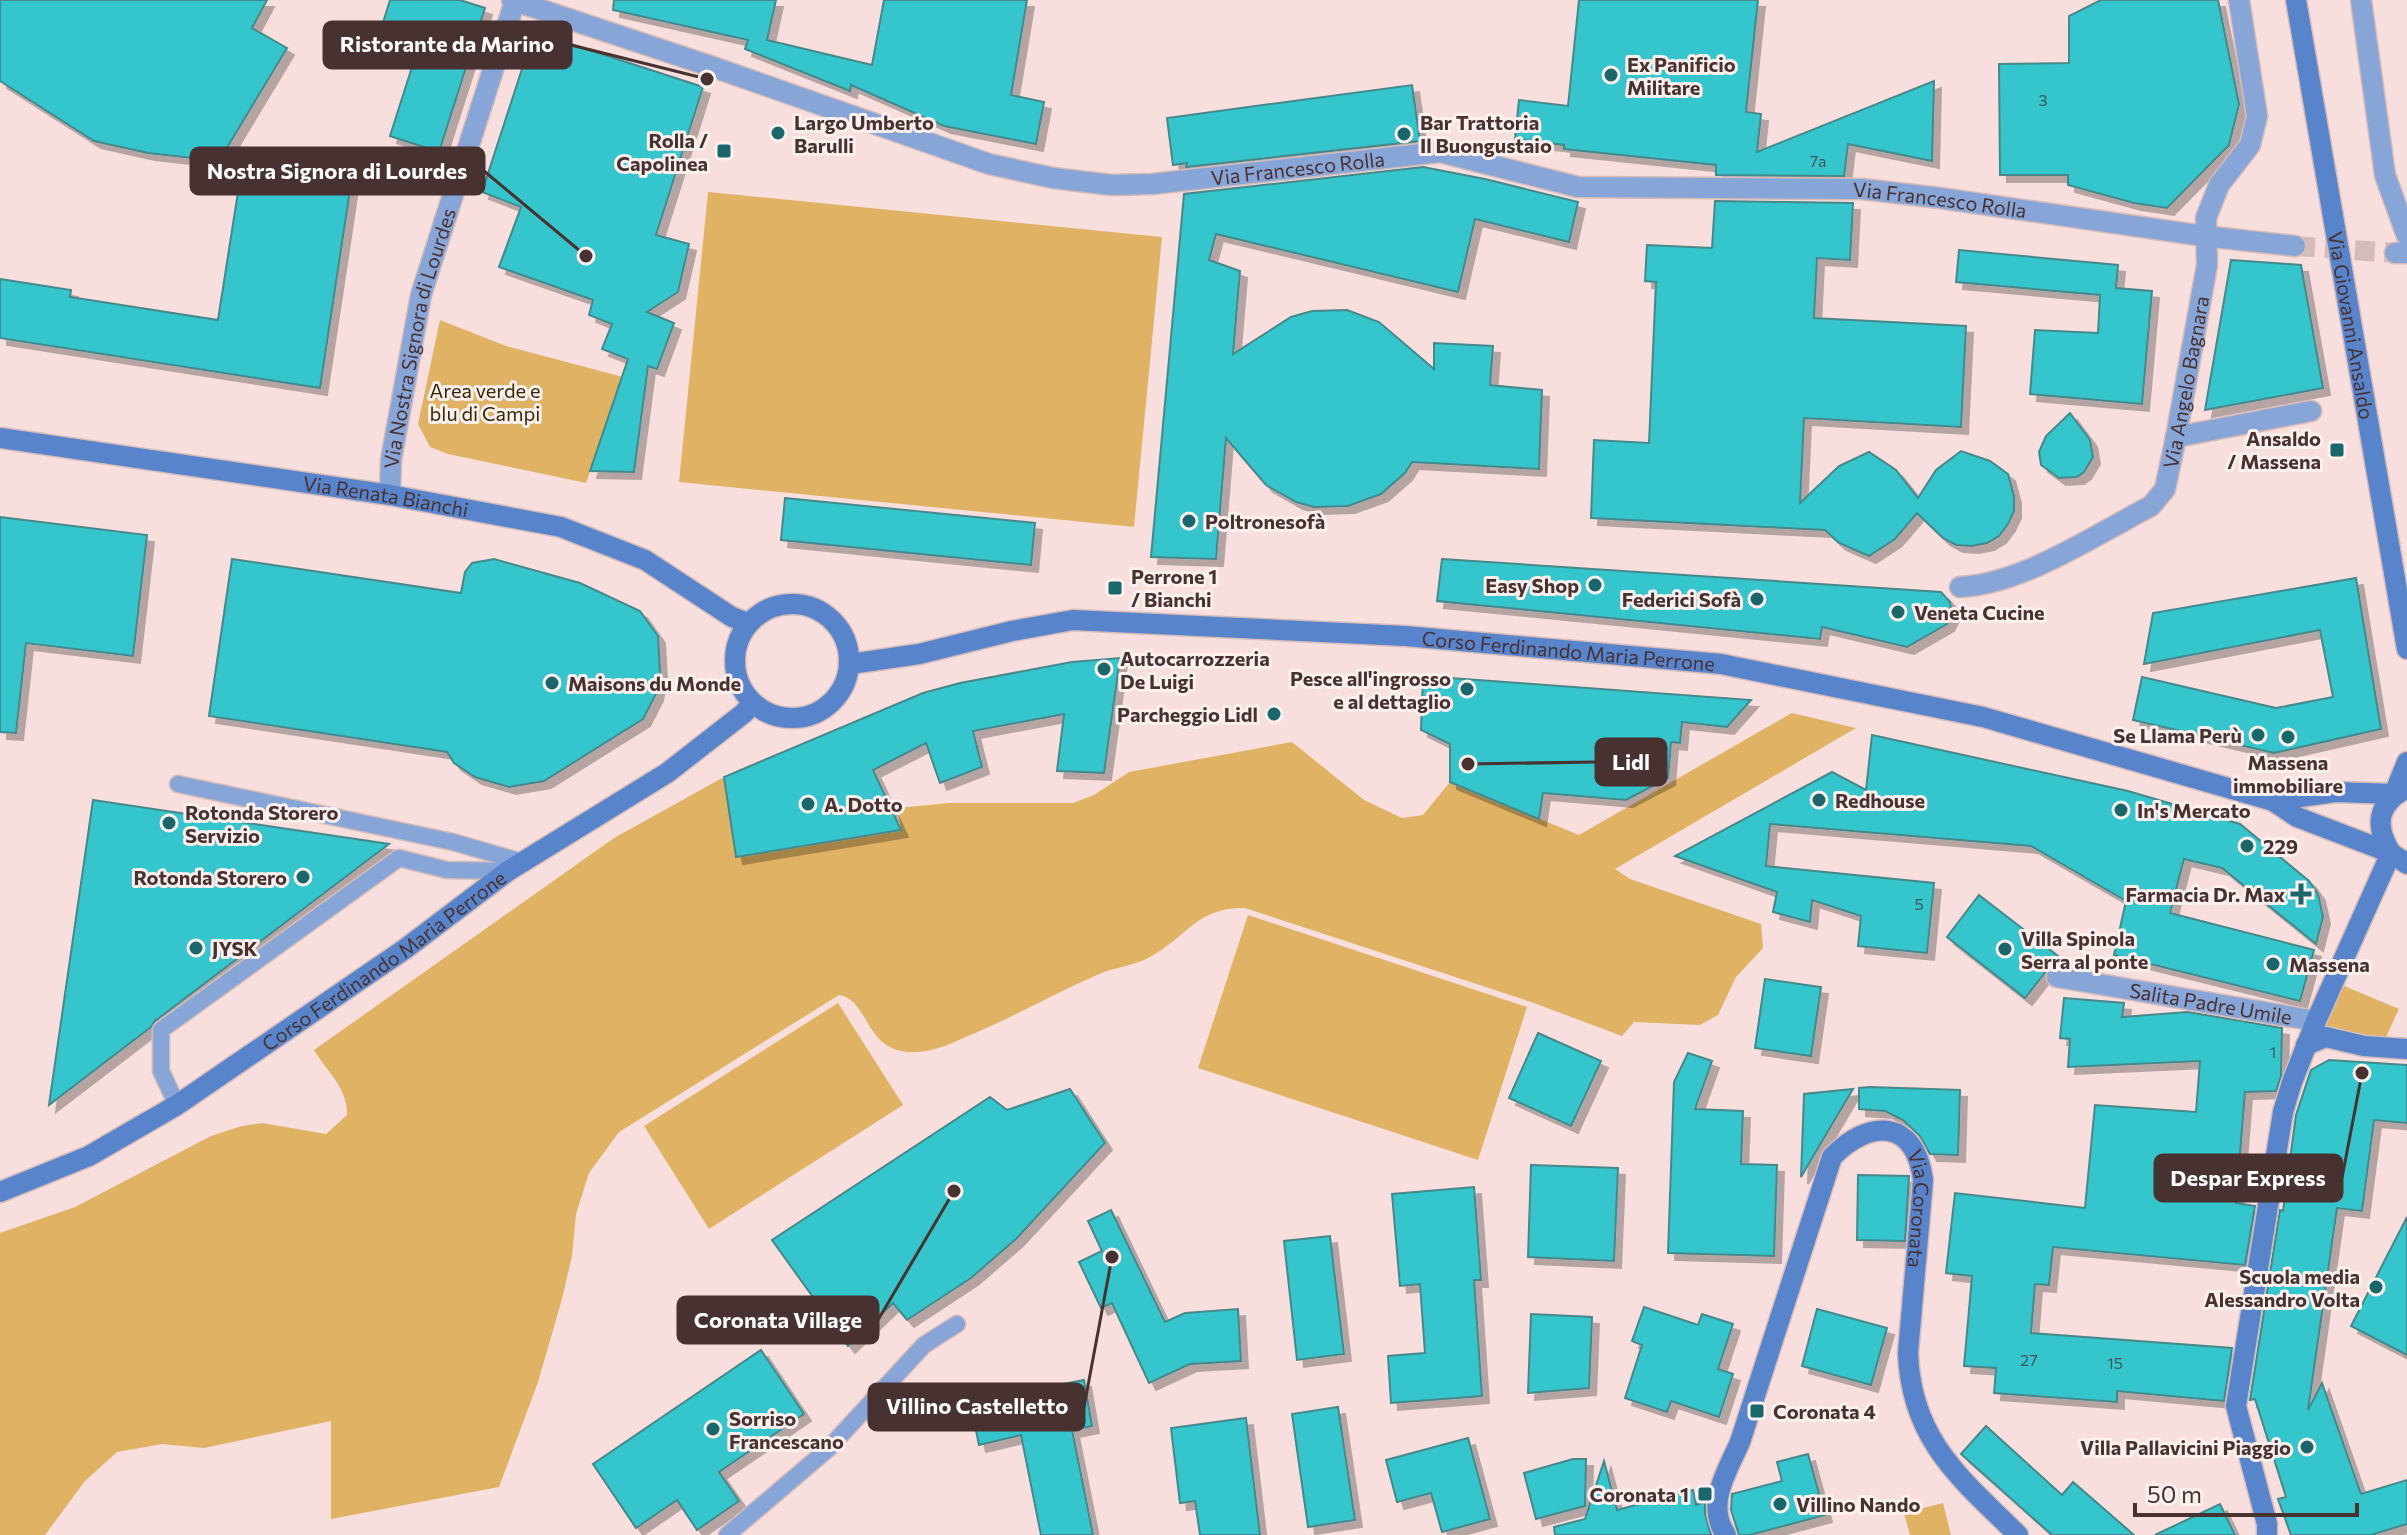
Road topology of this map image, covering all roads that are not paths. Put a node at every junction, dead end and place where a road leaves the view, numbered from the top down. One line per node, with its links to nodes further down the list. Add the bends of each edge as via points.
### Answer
1 (2239, 0): 5 (street, Via Angelo Bagnara, via 2257,116 2250,145 2219,185)
2 (2296, 0): 14 (main road, Via Giovanni Ansaldo)
3 (2361, 0): 7 (street, via 2385,175)
4 (514, 1): 5 (street, Via Francesco Rolla, via 989,164 1053,178 1152,184 1440,152 1578,187 1862,189); 11 (street, Via Nostra Signora di Lourdes, via 421,295 391,460)
5 (2204, 236): 6 (street, Via Francesco Rolla); 9 (street, Via Angelo Bagnara, via 2207,265)
6 (2295, 246)
7 (2403, 247)
8 (2311, 411): 9 (street)
9 (2176, 437): 12 (street, Via Angelo Bagnara, via 2165,489 2151,506 1996,583)
10 (0, 438): 11 (main road, Via Renata Bianchi)
11 (390, 495): 13 (main road, Via Renata Bianchi, via 561,527 645,560)
12 (1960, 587)
13 (748, 623): 15 (main road, via 783,603 823,611 848,644); 16 (main road, via 734,655 735,673)
14 (2407, 649)
15 (850, 664): 16 (main road, via 845,686 814,715 771,715); 20 (main road, Corso Ferdinando Maria Perrone, via 1073,620 1393,635 1721,664 1983,717)
16 (753, 703): 22 (main road, Corso Ferdinando Maria Perrone, via 667,773)
17 (2407, 762): 19 (main road)
18 (178, 784): 22 (lane, via 453,842)
19 (2400, 791): 20 (main road, Corso Ferdinando Maria Perrone, via 2335,792); 21 (main road, via 2384,807 2380,823 2382,839)
20 (2273, 801): 21 (main road, Corso Ferdinando Maria Perrone, via 2297,817)
21 (2399, 858): 24 (main road)
22 (515, 866): 27 (main road, Corso Ferdinando Maria Perrone, via 405,949); 27 (lane, via 447,870 399,858 161,1030 161,1071)
23 (2057, 977): 24 (street, Salita Padre Umile)
24 (2316, 1021): 25 (main road)
25 (2306, 1045): 26 (main road, via 2326,1037); 33 (main road, via 2283,1112 2236,1406)
26 (2407, 1049)
27 (177, 1105): 28 (main road, Corso Ferdinando Maria Perrone, via 89,1156)
28 (0, 1192)
29 (957, 1324): 30 (lane, via 924,1345 828,1449)
30 (727, 1535)
31 (1726, 1535): 32 (main road, Via Coronata, via 1719,1525 1719,1487 1740,1442 1832,1157 1849,1140 1870,1131 1891,1131 1915,1152 1923,1180 1908,1353 1917,1408 1948,1464)
32 (2018, 1535)
33 (2267, 1535)

